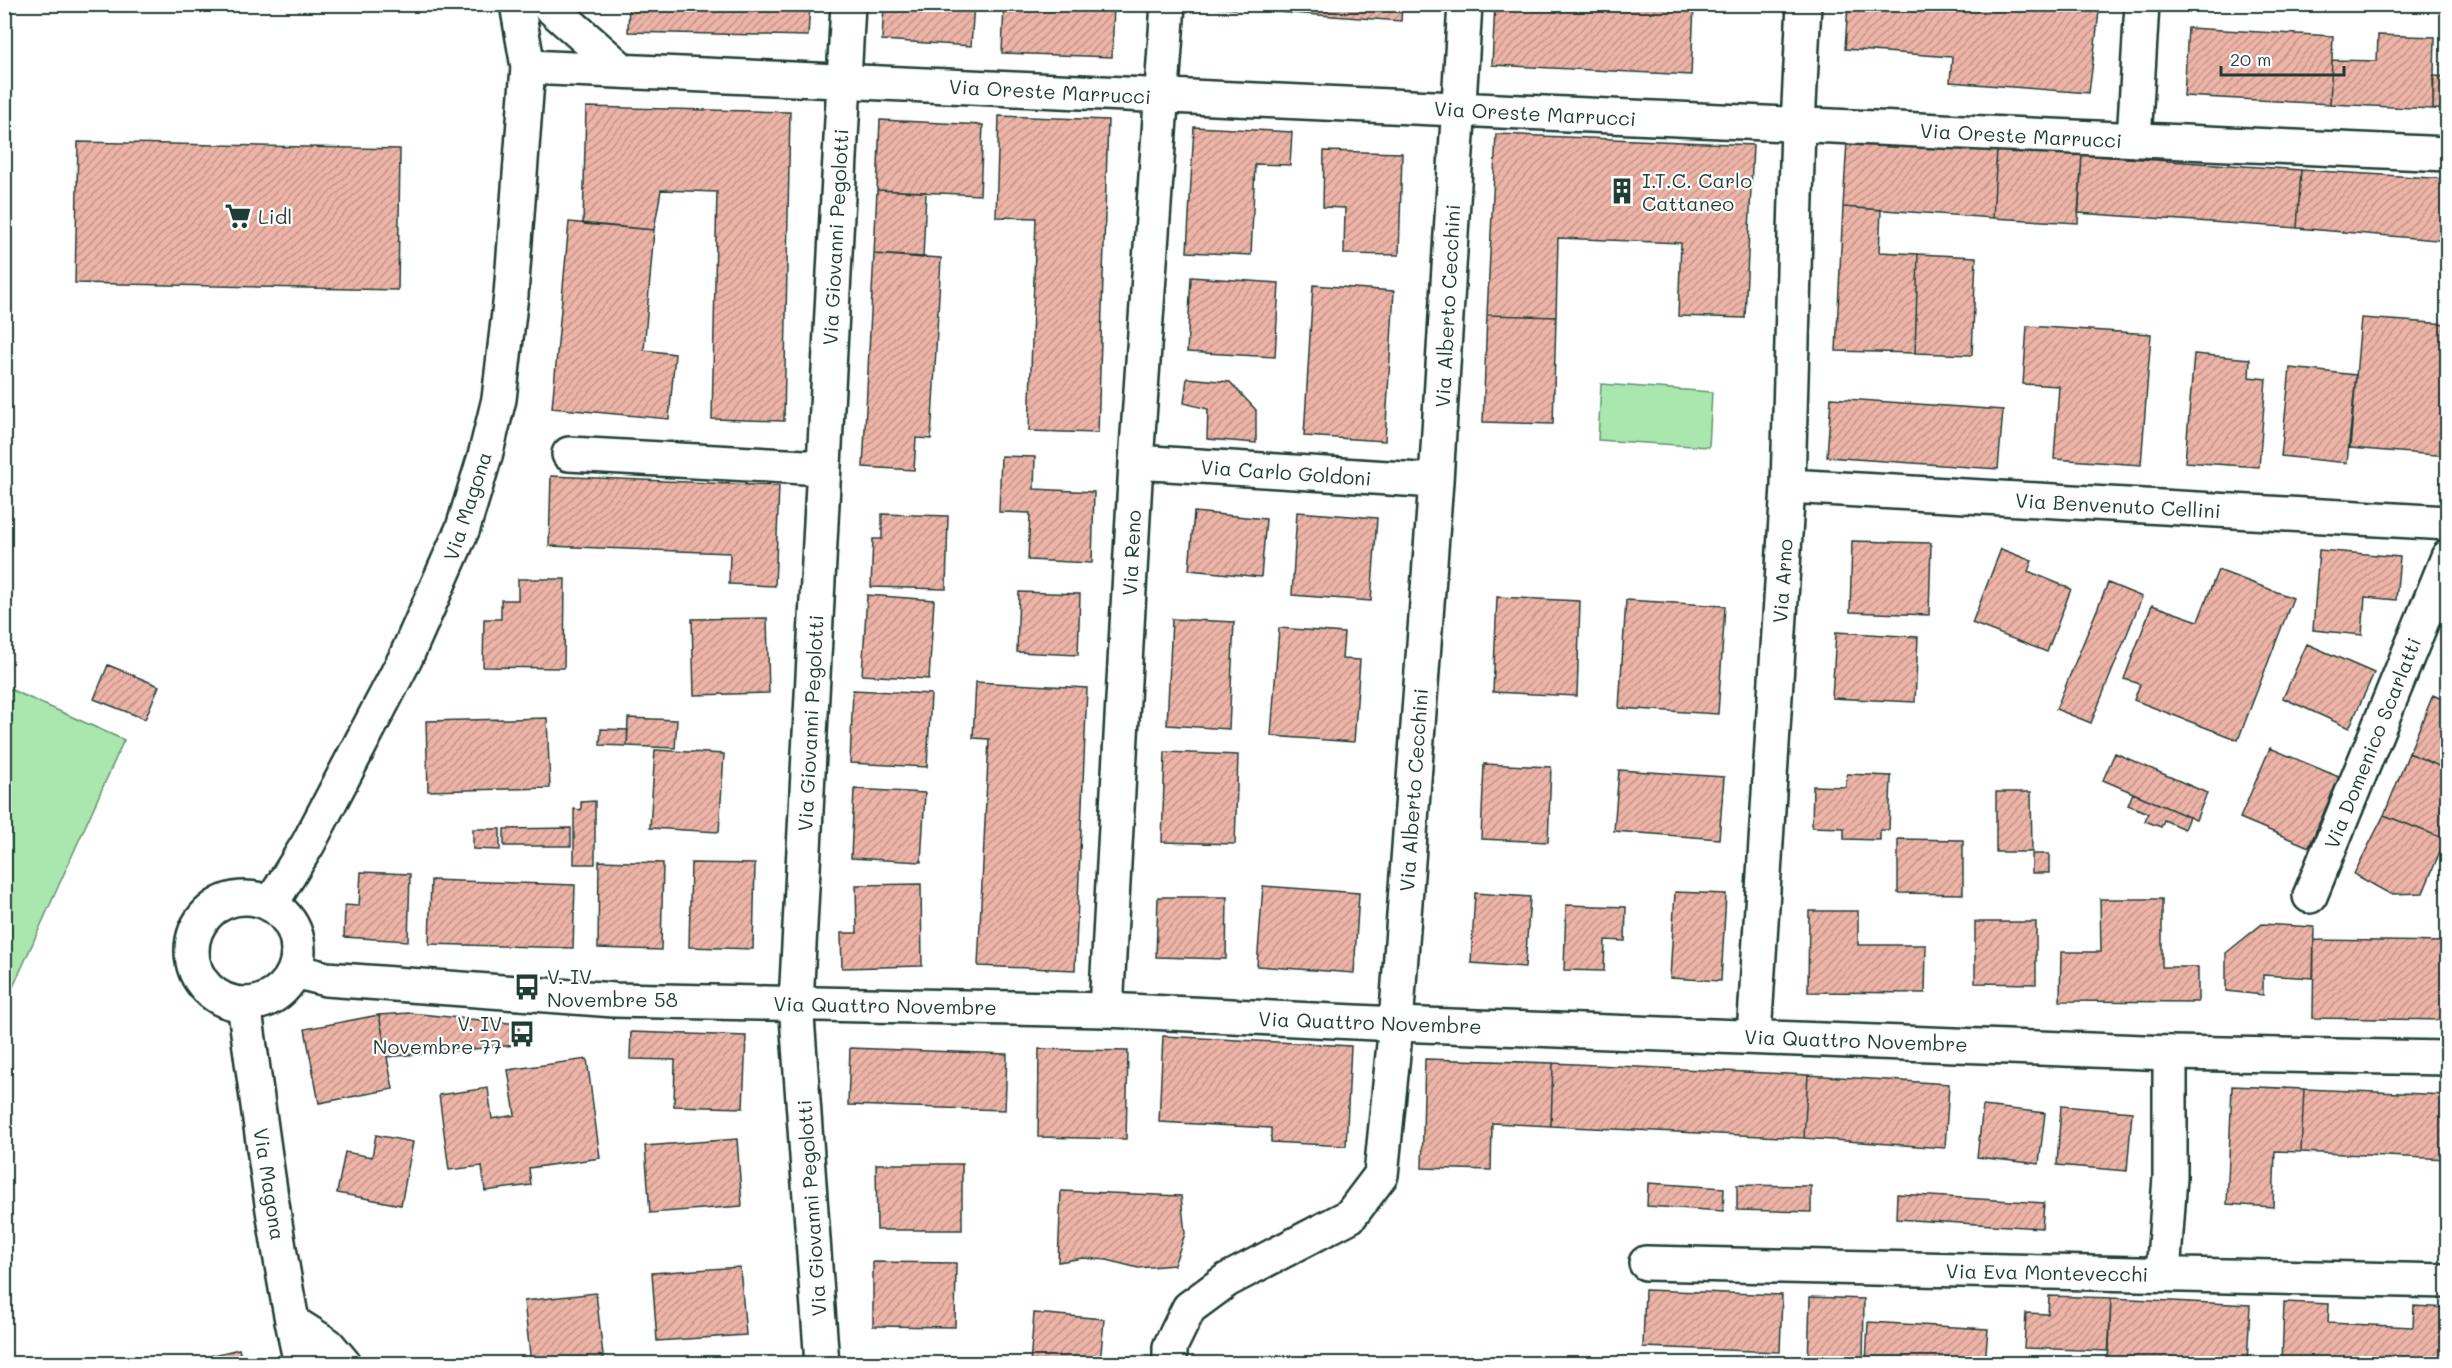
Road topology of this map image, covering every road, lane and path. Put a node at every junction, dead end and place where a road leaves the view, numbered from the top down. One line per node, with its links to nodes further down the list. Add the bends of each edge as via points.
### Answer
1 (517, 4): 8 (street, Via Magona)
2 (548, 4): 9 (street)
3 (848, 4): 10 (street, Via Giovanni Pegolotti)
4 (1168, 4): 11 (street, Via Reno)
5 (1465, 4): 12 (street, Via Alberto Cecchini)
6 (1804, 4): 13 (street, Via Arno)
7 (2142, 4): 14 (street)
8 (528, 67): 9 (street, Via Oreste Marrucci); 24 (street, Via Magona, via 499,399 466,518 405,659 308,844)
9 (623, 71): 10 (street, Via Oreste Marrucci)
10 (843, 81): 11 (street, Via Oreste Marrucci); 18 (street, Via Giovanni Pegolotti)
11 (1164, 96): 12 (street, Via Oreste Marrucci); 17 (street, Via Reno)
12 (1459, 109): 13 (street, Via Oreste Marrucci); 19 (street, Via Alberto Cecchini)
13 (1798, 124): 14 (street, Via Oreste Marrucci); 20 (street, Via Arno)
14 (2134, 140): 15 (street, Via Oreste Marrucci)
15 (2448, 154)
16 (569, 454): 18 (street)
17 (1136, 462): 19 (street, Via Carlo Goldoni); 28 (street, Via Reno)
18 (824, 468): 27 (street, Via Giovanni Pegolotti)
19 (1436, 481): 29 (street, Via Alberto Cecchini)
20 (1788, 486): 21 (street, Via Benvenuto Cellini); 30 (street, Via Arno)
21 (2448, 523)
22 (2448, 557): 23 (street, Via Domenico Scarlatti)
23 (2310, 896)
24 (271, 904): 25 (street, via 295,933 298,956); 26 (street, via 255,898 220,903 196,928 191,945 196,971 211,993)
25 (294, 971): 26 (street, via 274,995); 27 (street, Via Quattro Novembre, via 326,979 614,1000)
26 (244, 1004): 36 (street, Via Magona)
27 (796, 1004): 28 (street, Via Quattro Novembre); 39 (street, Via Giovanni Pegolotti)
28 (1106, 1010): 29 (street, Via Quattro Novembre)
29 (1395, 1024): 30 (street, Via Quattro Novembre); 40 (street, Via Alberto Cecchini, via 1381,1175 1350,1216 1227,1281 1189,1308 1170,1347)
30 (1754, 1036): 31 (street, Via Quattro Novembre)
31 (2170, 1053): 32 (street, Via Quattro Novembre); 34 (street, via 2170,1177)
32 (2448, 1058)
33 (1646, 1263): 34 (street, Via Eva Montevecchi)
34 (2163, 1274): 35 (street, Via Eva Montevecchi)
35 (2448, 1281)
36 (292, 1322): 37 (street, Via Magona); 38 (street, via 328,1345)
37 (301, 1364)
38 (344, 1364)
39 (822, 1364)
40 (1170, 1364)

